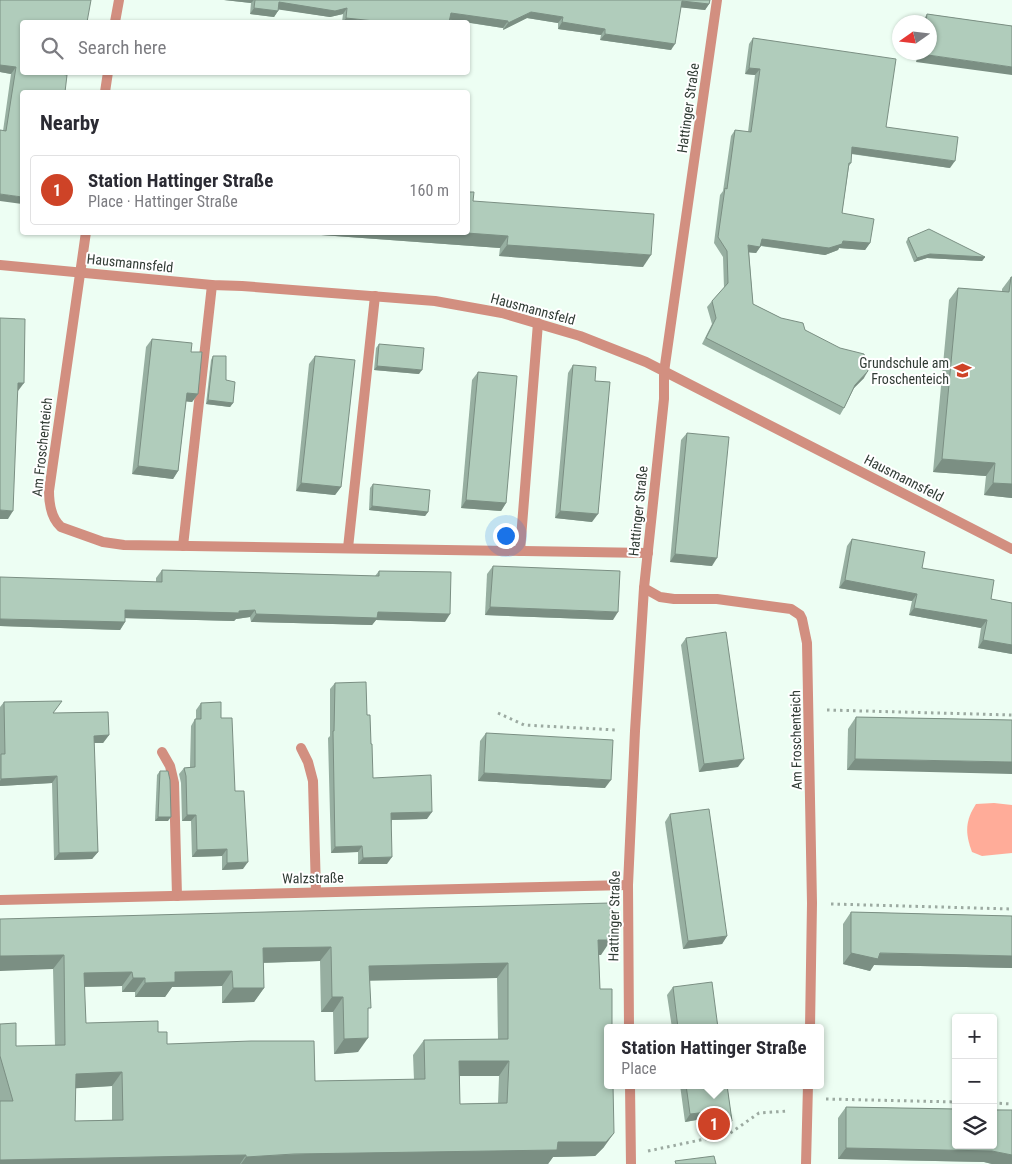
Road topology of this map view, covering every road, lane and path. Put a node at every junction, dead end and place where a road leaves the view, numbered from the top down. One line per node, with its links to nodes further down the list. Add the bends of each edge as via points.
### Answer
1 (118, 0): 3 (street)
2 (717, 0): 12 (street, Hattinger Straße)
3 (115, 20)
4 (108, 75): 5 (street)
5 (105, 90)
6 (85, 235): 8 (street, Am Froschenteich)
7 (0, 265): 8 (street, Hausmannsfeld)
8 (79, 272): 9 (street, Hausmannsfeld); 13 (street, Am Froschenteich, via 49,491 52,514 66,530 103,542)
9 (212, 285): 10 (street, Hausmannsfeld); 13 (street)
10 (375, 296): 11 (street, Hausmannsfeld, via 435,301); 14 (street)
11 (538, 323): 12 (street, Hausmannsfeld, via 580,336); 16 (street)
12 (664, 372): 15 (street, Hausmannsfeld); 17 (street, Hattinger Straße)
13 (183, 546): 14 (street, Am Froschenteich)
14 (348, 548): 16 (street, Am Froschenteich)
15 (1012, 549)
16 (520, 550): 17 (street, Am Froschenteich)
17 (648, 552): 18 (street, Hattinger Straße)
18 (644, 588): 19 (street, Am Froschenteich, via 660,597 717,599 796,611 806,634); 22 (street, Hattinger Straße)
19 (809, 710): 21 (path); 29 (street, Am Froschenteich)
20 (498, 713): 22 (path, via 524,725)
21 (1012, 715)
22 (635, 731): 25 (street, Hattinger Straße)
23 (301, 748): 26 (street, via 313,781)
24 (162, 752): 27 (street, via 174,782)
25 (628, 885): 26 (street, Walzstraße); 31 (street, Hattinger Straße)
26 (316, 892): 27 (street, Walzstraße)
27 (177, 896): 28 (street, Walzstraße)
28 (0, 900)
29 (812, 903): 30 (path); 32 (street, Am Froschenteich)
30 (1012, 910)
31 (629, 1024)
32 (810, 1024)
33 (630, 1089): 40 (street)
34 (808, 1089): 35 (street)
35 (808, 1098): 36 (path); 39 (street)
36 (952, 1102)
37 (997, 1103): 38 (path)
38 (1012, 1104)
39 (808, 1110): 40 (path, via 759,1112 729,1134); 41 (street)
40 (630, 1159)
41 (806, 1164)

